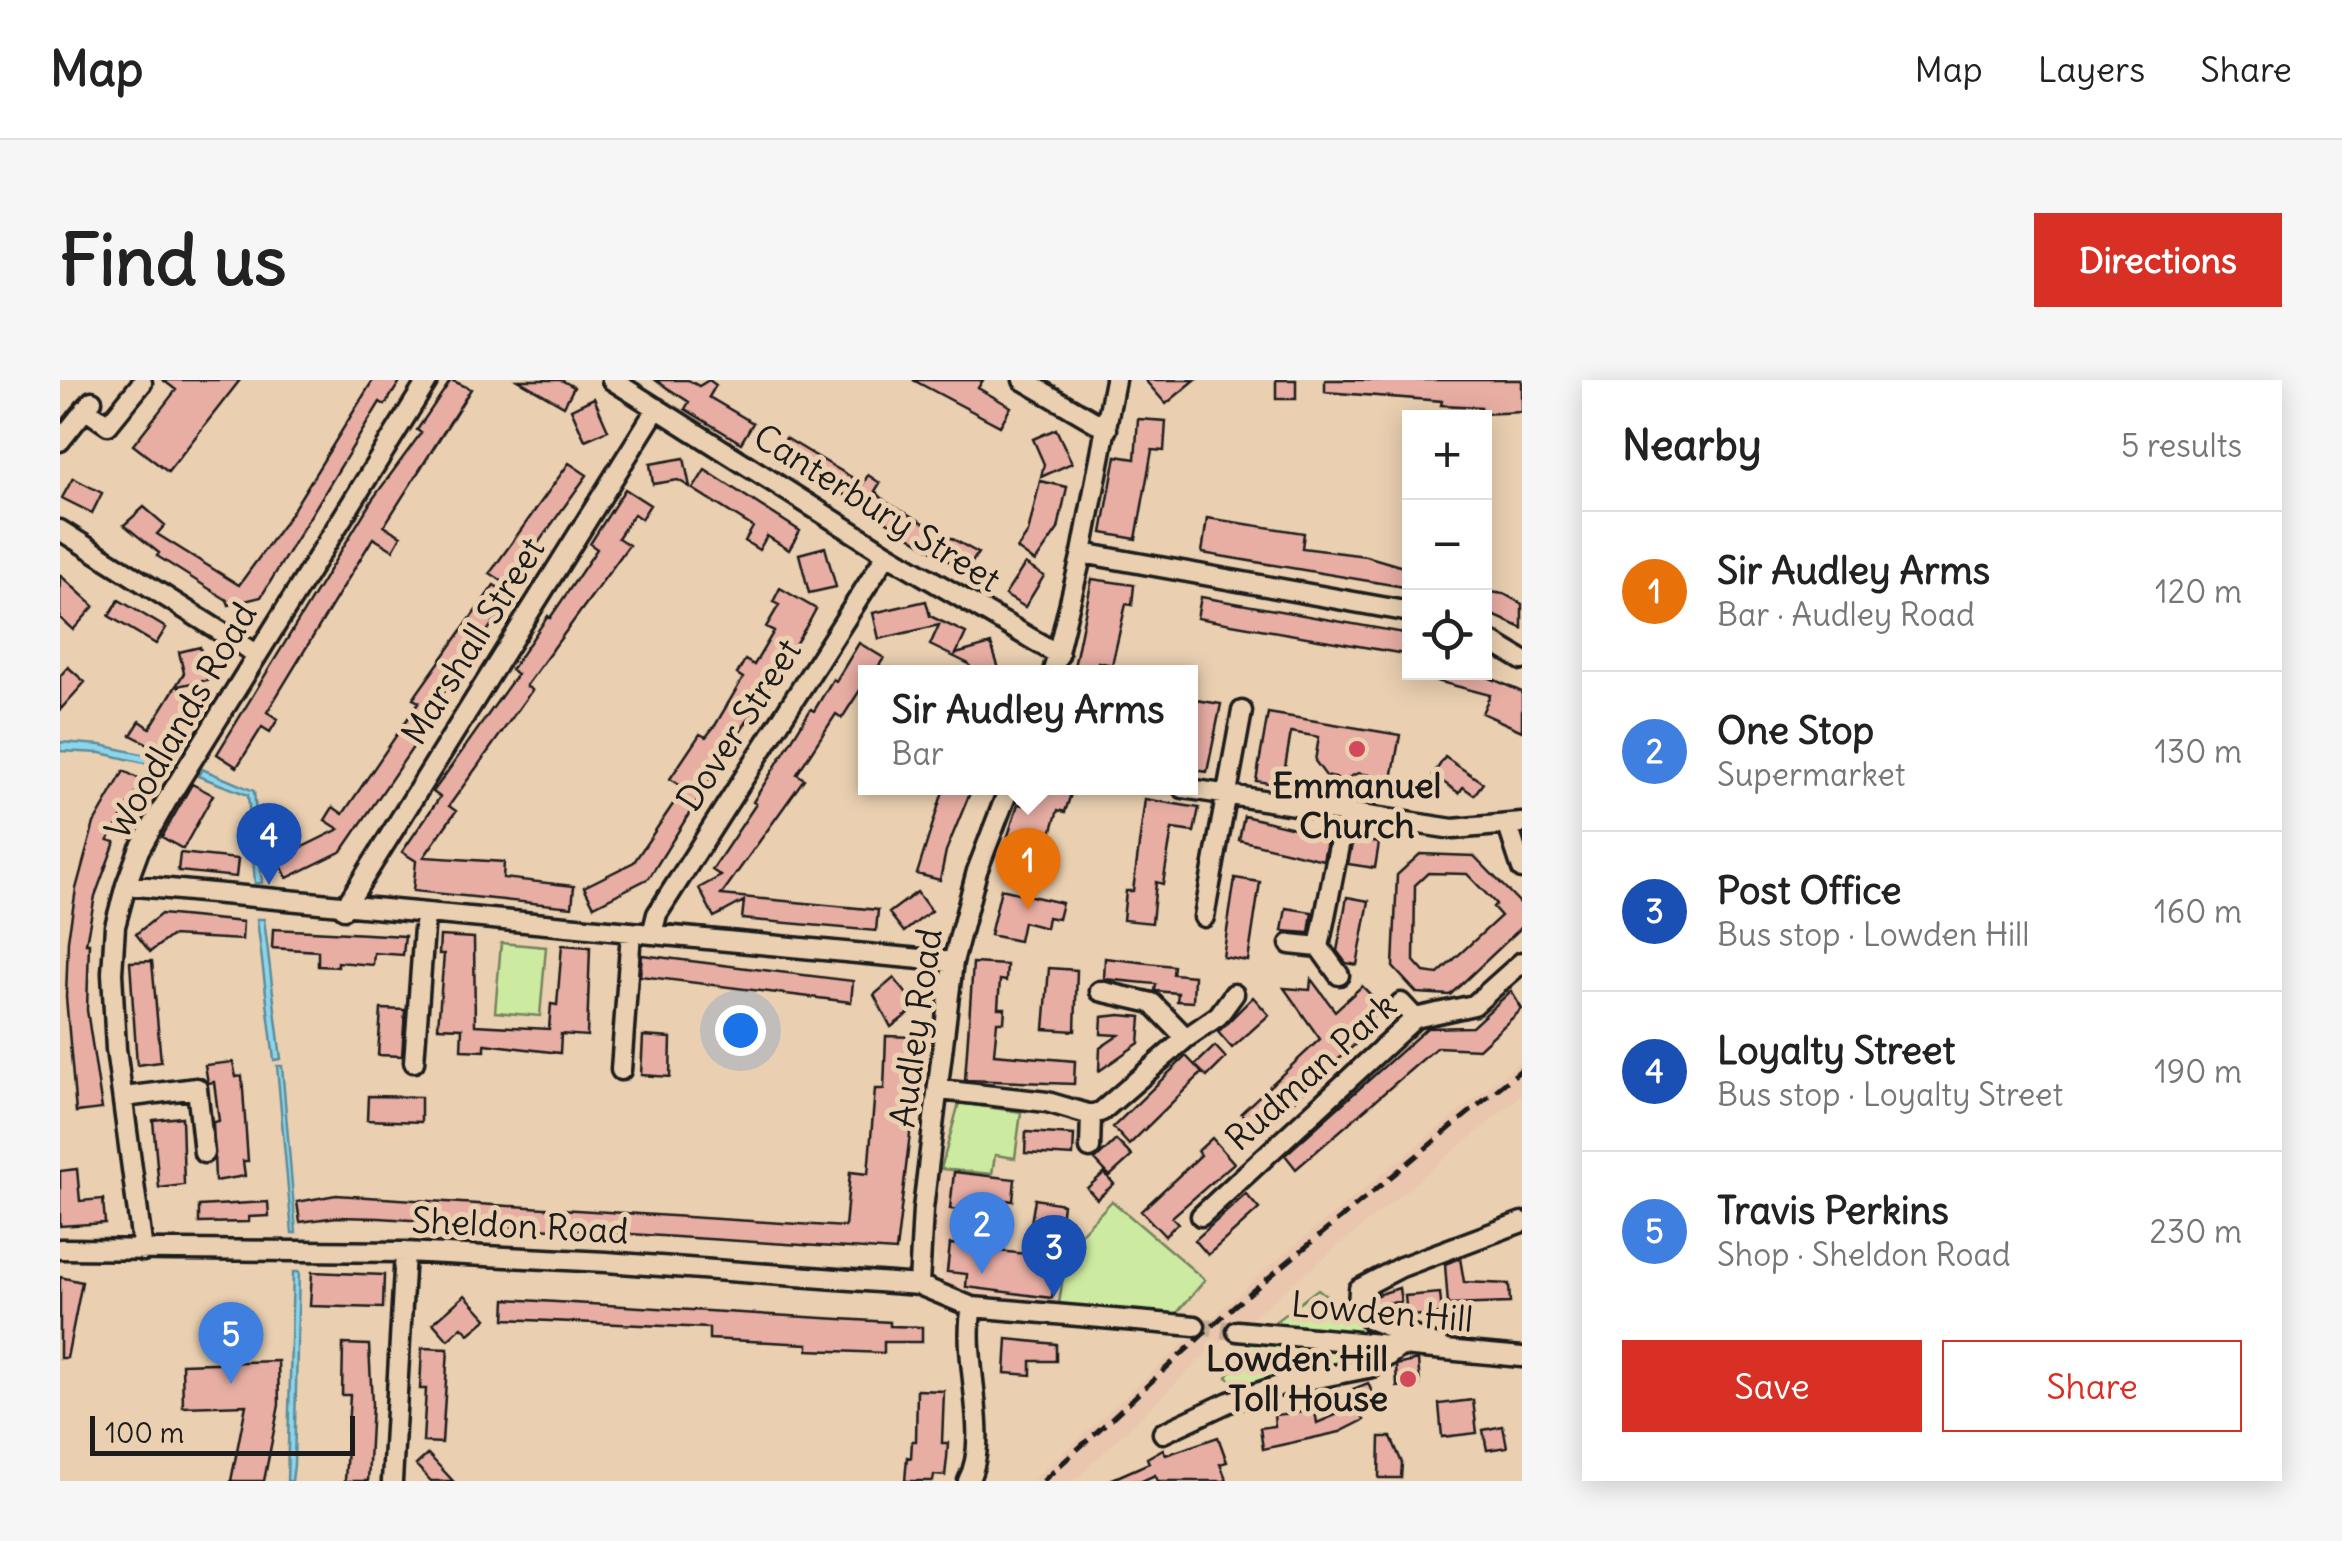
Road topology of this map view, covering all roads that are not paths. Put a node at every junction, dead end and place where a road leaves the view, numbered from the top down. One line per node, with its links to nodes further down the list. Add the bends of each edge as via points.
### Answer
1 (428, 380): 15 (street, Woodlands Road)
2 (612, 380): 6 (street, Canterbury Street)
3 (1022, 380): 8 (street)
4 (1115, 380): 8 (street)
5 (142, 383): 7 (street, via 108,425 89,405)
6 (657, 408): 12 (street, Canterbury Street); 26 (street, Marshall Street)
7 (66, 419): 9 (street)
8 (1108, 428): 11 (street)
9 (60, 441)
10 (60, 530): 15 (street)
11 (1082, 553): 13 (street); 17 (street)
12 (886, 554): 17 (street, Canterbury Street); 30 (street, Dover Street, via 657,914)
13 (1402, 611)
14 (1492, 642): 16 (street)
15 (256, 654): 25 (street, Woodlands Road, via 150,830)
16 (1522, 660)
17 (1056, 664)
18 (1242, 712): 21 (street)
19 (1198, 791): 21 (street)
20 (1006, 795): 33 (street, Audley Road)
21 (1227, 796): 22 (street); 28 (street)
22 (1344, 815): 23 (street, via 1453,830); 32 (street)
23 (1515, 824): 24 (street)
24 (1522, 869)
25 (126, 885): 26 (street); 44 (street, Woodlands Road, via 112,988)
26 (344, 908): 27 (street)
27 (425, 915): 29 (street); 41 (street)
28 (1204, 916)
29 (631, 932): 30 (street); 42 (street)
30 (652, 934): 33 (street)
31 (1290, 944): 32 (street)
32 (1319, 948): 35 (street)
33 (953, 962): 43 (street, Audley Road)
34 (1522, 962): 39 (street, Rudman Park, via 1474,1004)
35 (1338, 975)
36 (1100, 991): 40 (street, via 1152,1003)
37 (1234, 994): 40 (street, via 1218,1016)
38 (1401, 1003): 39 (street)
39 (1415, 1018): 48 (street, Rudman Park, via 1270,1165)
40 (1186, 1038): 45 (street)
41 (414, 1062)
42 (621, 1070)
43 (940, 1090): 45 (street, via 1047,1102); 53 (street, Audley Road)
44 (124, 1097): 47 (street, via 197,1088); 51 (street, Woodlands Road)
45 (1092, 1115): 46 (street)
46 (1090, 1148)
47 (204, 1152)
48 (1201, 1216)
49 (1522, 1222): 57 (street, via 1401,1266 1359,1290 1358,1309 1369,1318)
50 (60, 1249): 51 (street, Sheldon Road)
51 (143, 1251): 52 (street, Sheldon Road)
52 (405, 1252): 53 (street, Sheldon Road); 61 (street)
53 (918, 1285): 54 (street, Sheldon Road)
54 (972, 1307): 55 (street); 62 (street, via 967,1331 976,1447)
55 (1195, 1326)
56 (1237, 1331): 58 (street, Lowden Hill)
57 (1441, 1348): 58 (street, Lowden Hill); 59 (street, Lowden Hill)
58 (1397, 1349): 60 (street, via 1373,1368 1282,1385)
59 (1522, 1357)
60 (1163, 1432)
61 (392, 1481)
62 (968, 1481)

